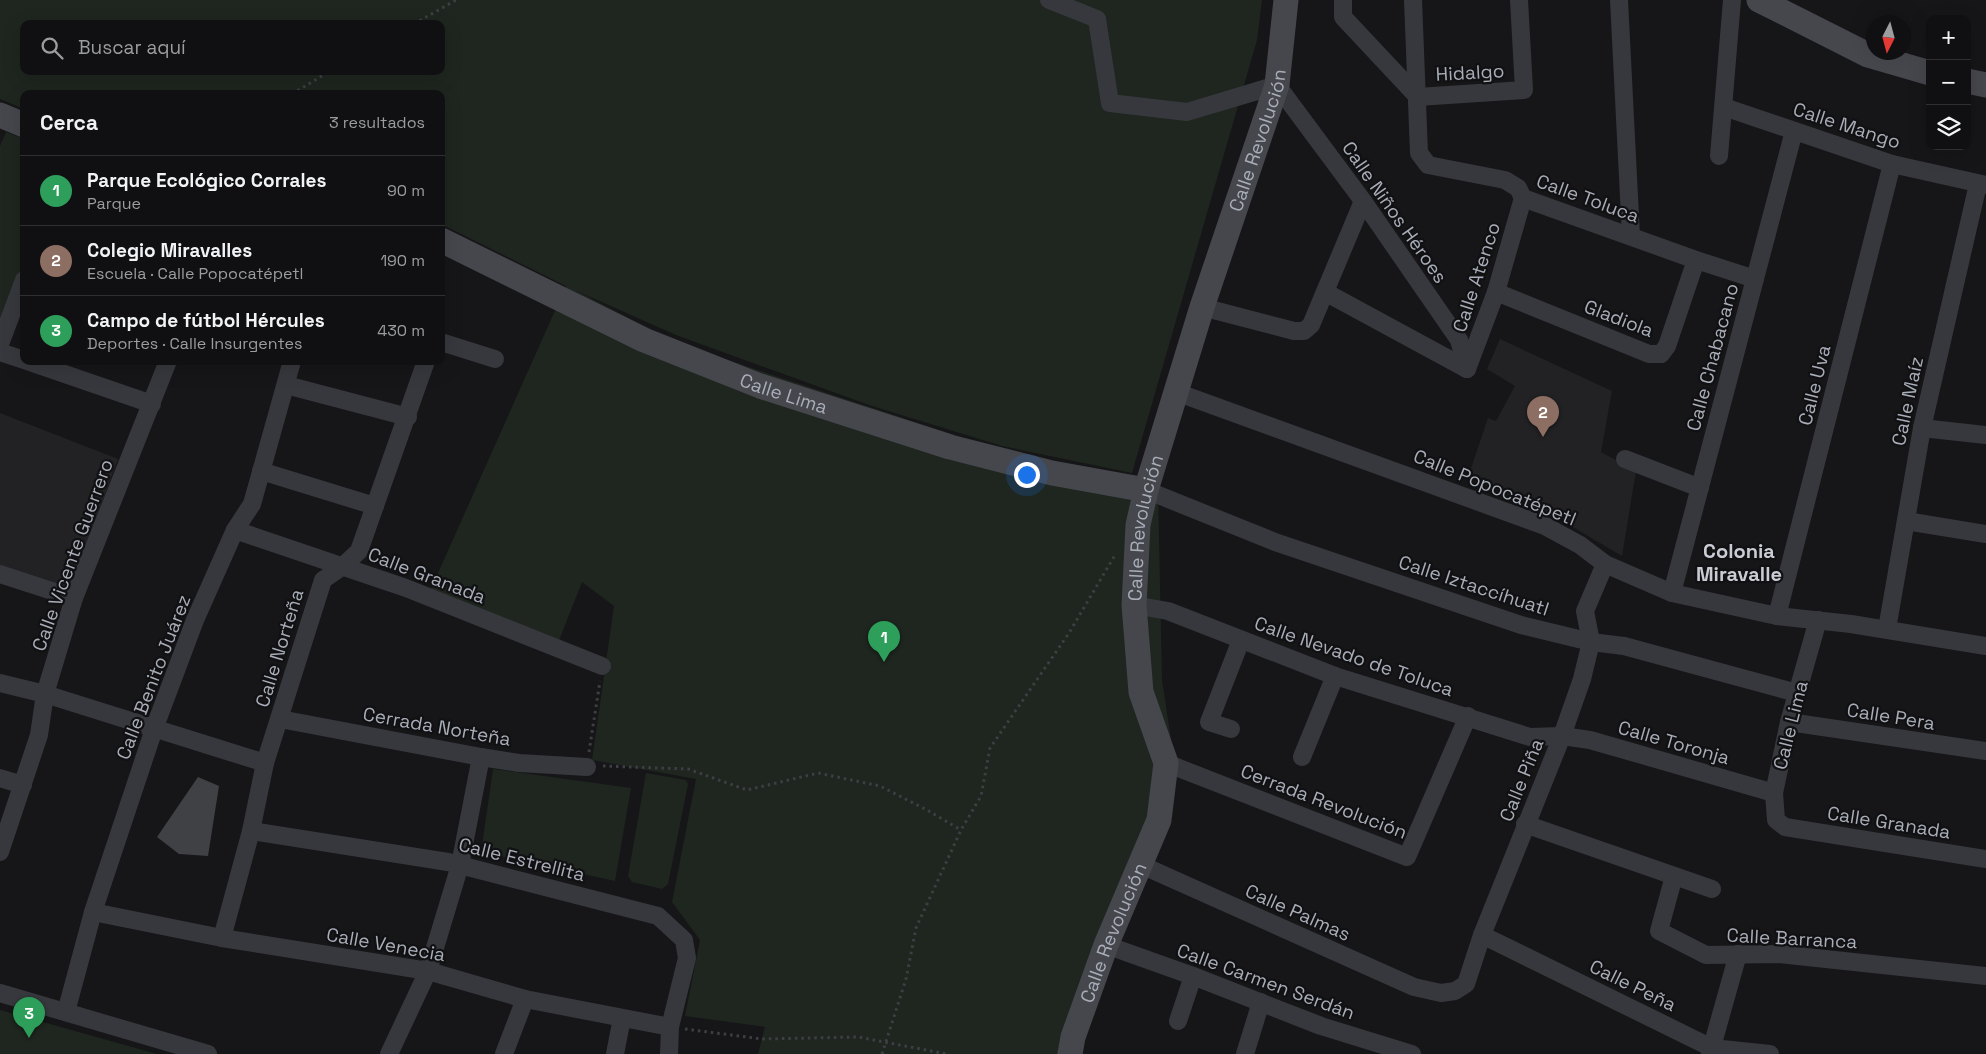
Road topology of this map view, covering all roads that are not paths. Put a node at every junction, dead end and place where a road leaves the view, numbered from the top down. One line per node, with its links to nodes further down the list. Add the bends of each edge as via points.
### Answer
1 (1049, 0): 11 (street, via 1097,19 1110,103 1187,112)
2 (1286, 0): 11 (street, Calle Revolución)
3 (1343, 0): 13 (street, via 1344,18)
4 (1413, 0): 13 (street, Calle Toluca)
5 (1519, 0): 13 (street, Hidalgo, via 1524,90)
6 (1619, 0): 23 (street)
7 (1732, 0): 14 (street)
8 (1759, 0): 9 (street, via 1868,55)
9 (1926, 72)
10 (1971, 82): 12 (street)
11 (1277, 85): 22 (street, Calle Niños Héroes); 30 (street, Calle Revolución)
12 (1986, 85)
13 (1418, 97): 21 (street, Calle Toluca, via 1418,153 1428,165 1505,180 1518,188)
14 (1724, 107): 17 (street, Calle Mango); 18 (street)
15 (0, 115): 16 (street)
16 (20, 123)
17 (1794, 131): 19 (street, Calle Mango); 26 (street, Calle Chabacano)
18 (1719, 156)
19 (1892, 164): 20 (street, Calle Mango); 61 (street, Calle Uva)
20 (1982, 185): 45 (street, Calle Maíz)
21 (1522, 198): 23 (street, Calle Toluca); 29 (street, Calle Atenco)
22 (1362, 200): 28 (street); 40 (street, Calle Niños Héroes, via 1459,340)
23 (1631, 236): 25 (street, Calle Toluca)
24 (445, 242): 50 (street, Calle Lima, via 644,340 760,386 950,448 1052,473)
25 (1696, 260): 26 (street, Calle Toluca); 29 (street, Gladiola, via 1667,346 1661,354 1649,354)
26 (1755, 278): 49 (street, Calle Chabacano)
27 (20, 291): 32 (street)
28 (1325, 292): 30 (street, via 1312,325 1304,331); 40 (street)
29 (1496, 292): 40 (street, Calle Atenco)
30 (1202, 307): 42 (street, Calle Revolución)
31 (445, 343): 35 (street)
32 (0, 344)
33 (0, 352): 34 (street)
34 (20, 359)
35 (494, 359)
36 (38, 365): 43 (street)
37 (167, 365): 43 (street, Calle Vicente Guerrero)
38 (291, 365): 41 (street, Calle Benito Juárez)
39 (425, 365): 44 (street, Calle Norteña)
40 (1467, 369)
41 (286, 385): 44 (street); 48 (street, Calle Benito Juárez)
42 (1176, 392): 50 (street, Calle Revolución); 55 (street, Calle Popocatépetl, via 1545,526 1580,545)
43 (152, 404): 59 (street, Calle Vicente Guerrero)
44 (408, 417): 51 (street, Calle Norteña)
45 (1922, 428): 46 (street); 52 (street, Calle Maíz)
46 (1986, 435)
47 (1625, 459): 49 (street)
48 (261, 471): 51 (street); 53 (street, Calle Benito Juárez, via 252,504)
49 (1700, 488): 58 (street, Calle Chabacano)
50 (1146, 490): 60 (street, Calle Revolución, via 1138,525); 65 (street, Calle Iztaccíhuatl, via 1275,542 1521,625)
51 (375, 506): 56 (street, Calle Norteña, via 359,551)
52 (1906, 521): 54 (street); 63 (street, Calle Maíz)
53 (234, 530): 56 (street, Calle Granada); 75 (street, Calle Benito Juárez, via 195,620)
54 (1986, 534)
55 (1605, 564): 58 (street, Calle Popocatépetl); 65 (street, Calle Piña, via 1585,611)
56 (343, 566): 67 (street, Calle Granada); 73 (street, Calle Norteña, via 323,580)
57 (0, 574): 59 (street)
58 (1672, 593): 61 (street, Calle Popocatépetl)
59 (74, 598): 71 (street, Calle Vicente Guerrero)
60 (1134, 605): 64 (street, Calle Nevado de Toluca, via 1168,611); 82 (street, Calle Revolución, via 1141,692)
61 (1777, 616): 62 (street, Calle Popocatépetl)
62 (1818, 620): 63 (street, Calle Popocatépetl); 70 (street, Calle Lima)
63 (1887, 629): 66 (street, Calle Popocatépetl)
64 (1240, 640): 68 (street, Calle Nevado de Toluca); 76 (street, via 1209,722)
65 (1590, 642): 70 (street, Calle Iztaccíhuatl, via 1624,646); 77 (street, Calle Piña, via 1582,679)
66 (1986, 646)
67 (602, 666)
68 (1335, 676): 72 (street, Calle Nevado de Toluca); 80 (street)
69 (0, 683): 71 (street)
70 (1797, 693): 74 (street, Calle Lima)
71 (45, 694): 75 (street); 85 (street, Calle Vicente Guerrero, via 38,735)
72 (1468, 716): 77 (street, Calle Nevado de Toluca, via 1530,737); 82 (street, Cerrada Revolución, via 1407,857)
73 (280, 719): 79 (street, Cerrada Norteña); 81 (street, Calle Norteña)
74 (1789, 722): 78 (street, Calle Pera); 86 (street, Calle Lima)
75 (154, 729): 81 (street); 96 (street, Calle Benito Juárez)
76 (1231, 729)
77 (1562, 736): 86 (street, Calle Toronja, via 1590,740); 87 (street, Calle Piña)
78 (1986, 751)
79 (481, 757): 83 (street, Cerrada Norteña); 93 (street)
80 (1302, 757)
81 (265, 762): 89 (street, Calle Norteña)
82 (1166, 763): 92 (street, Calle Revolución, via 1159,820)
83 (587, 767)
84 (0, 778): 85 (street)
85 (23, 784): 90 (street, Calle Vicente Guerrero)
86 (1774, 793): 88 (street, Calle Lima, via 1776,820)
87 (1526, 824): 94 (street); 97 (street, Calle Piña)
88 (1785, 827): 91 (street, Calle Granada)
89 (251, 831): 93 (street, Calle Estrellita); 98 (street, Calle Norteña)
90 (0, 852)
91 (1986, 859)
92 (1139, 864): 99 (street, Calle Revolución); 105 (street, Calle Palmas, via 1414,986)
93 (460, 865): 101 (street); 111 (street, Calle Estrellita, via 658,916 684,940 686,958)
94 (1674, 876): 95 (street); 100 (street, Calle Barranca, via 1658,931 1706,955)
95 (1712, 889)
96 (93, 912): 98 (street, Calle Venecia); 108 (street, Calle Benito Juárez)
97 (1482, 935): 105 (street, Calle Piña, via 1466,984 1455,992); 112 (street, Calle Peña)
98 (222, 938): 101 (street, Calle Venecia)
99 (1106, 945): 102 (street, Calle Carmen Serdán); 118 (street, Calle Revolución)
100 (1738, 954): 103 (street, Calle Barranca, via 1778,954); 112 (street)
101 (428, 971): 106 (street, Calle Venecia); 114 (street)
102 (1193, 976): 107 (street, Calle Carmen Serdán); 110 (street)
103 (1986, 976)
104 (0, 993): 108 (street)
105 (1441, 993)
106 (525, 999): 109 (street, Calle Venecia); 115 (street)
107 (1260, 1002): 119 (street); 120 (street, Calle Carmen Serdán, via 1321,1026)
108 (66, 1012): 113 (street)
109 (622, 1018): 111 (street, Calle Venecia); 116 (street)
110 (1178, 1021)
111 (670, 1027): 117 (street, Calle Estrellita)
112 (1711, 1051): 121 (street, Calle Peña)
113 (208, 1054)
114 (389, 1054)
115 (504, 1054)
116 (615, 1054)
117 (669, 1054)
118 (1070, 1054)
119 (1245, 1054)
120 (1412, 1054)
121 (1770, 1054)

